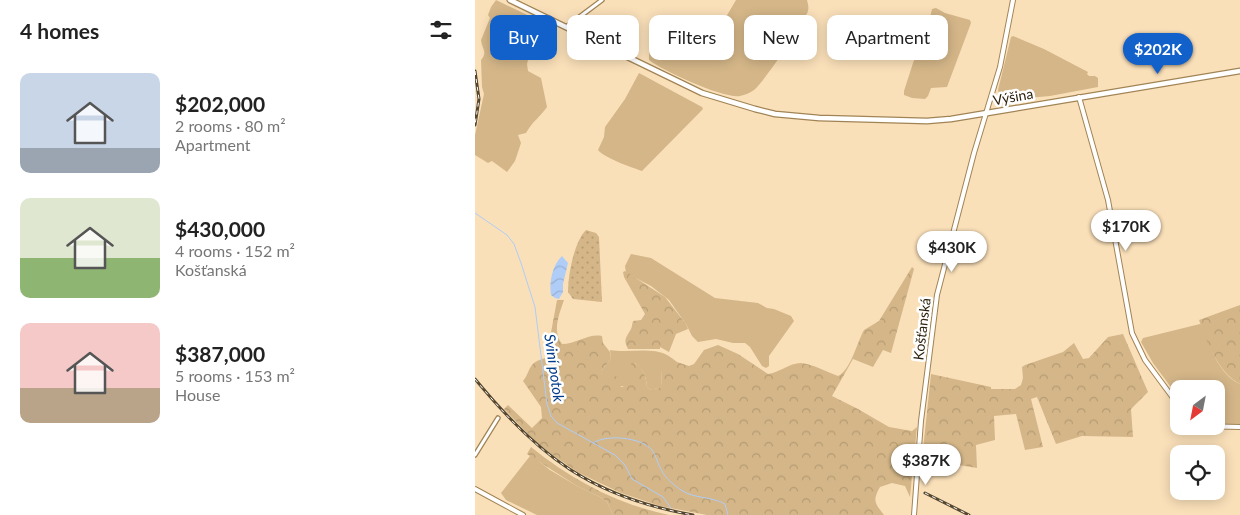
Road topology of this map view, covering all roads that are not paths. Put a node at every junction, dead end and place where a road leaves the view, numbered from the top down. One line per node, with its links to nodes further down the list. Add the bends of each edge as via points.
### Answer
1 (510, 0): 4 (main road, Výšina)
2 (602, 0): 4 (street)
3 (1013, 0): 7 (street, Košťanská, via 1000,67)
4 (566, 27): 7 (main road, Výšina, via 702,93 765,112 825,118 923,121)
5 (1240, 71): 6 (main road, Výšina)
6 (1079, 97): 7 (main road, Výšina); 8 (street, via 1108,200 1132,333 1145,360)
7 (985, 113): 17 (street, Košťanská, via 937,295)
8 (1170, 394)
9 (498, 418): 13 (street)
10 (1225, 427): 11 (street)
11 (1240, 427)
12 (475, 442): 13 (street)
13 (480, 447): 14 (street)
14 (475, 455)
15 (475, 489): 16 (street)
16 (523, 515)
17 (914, 515)

